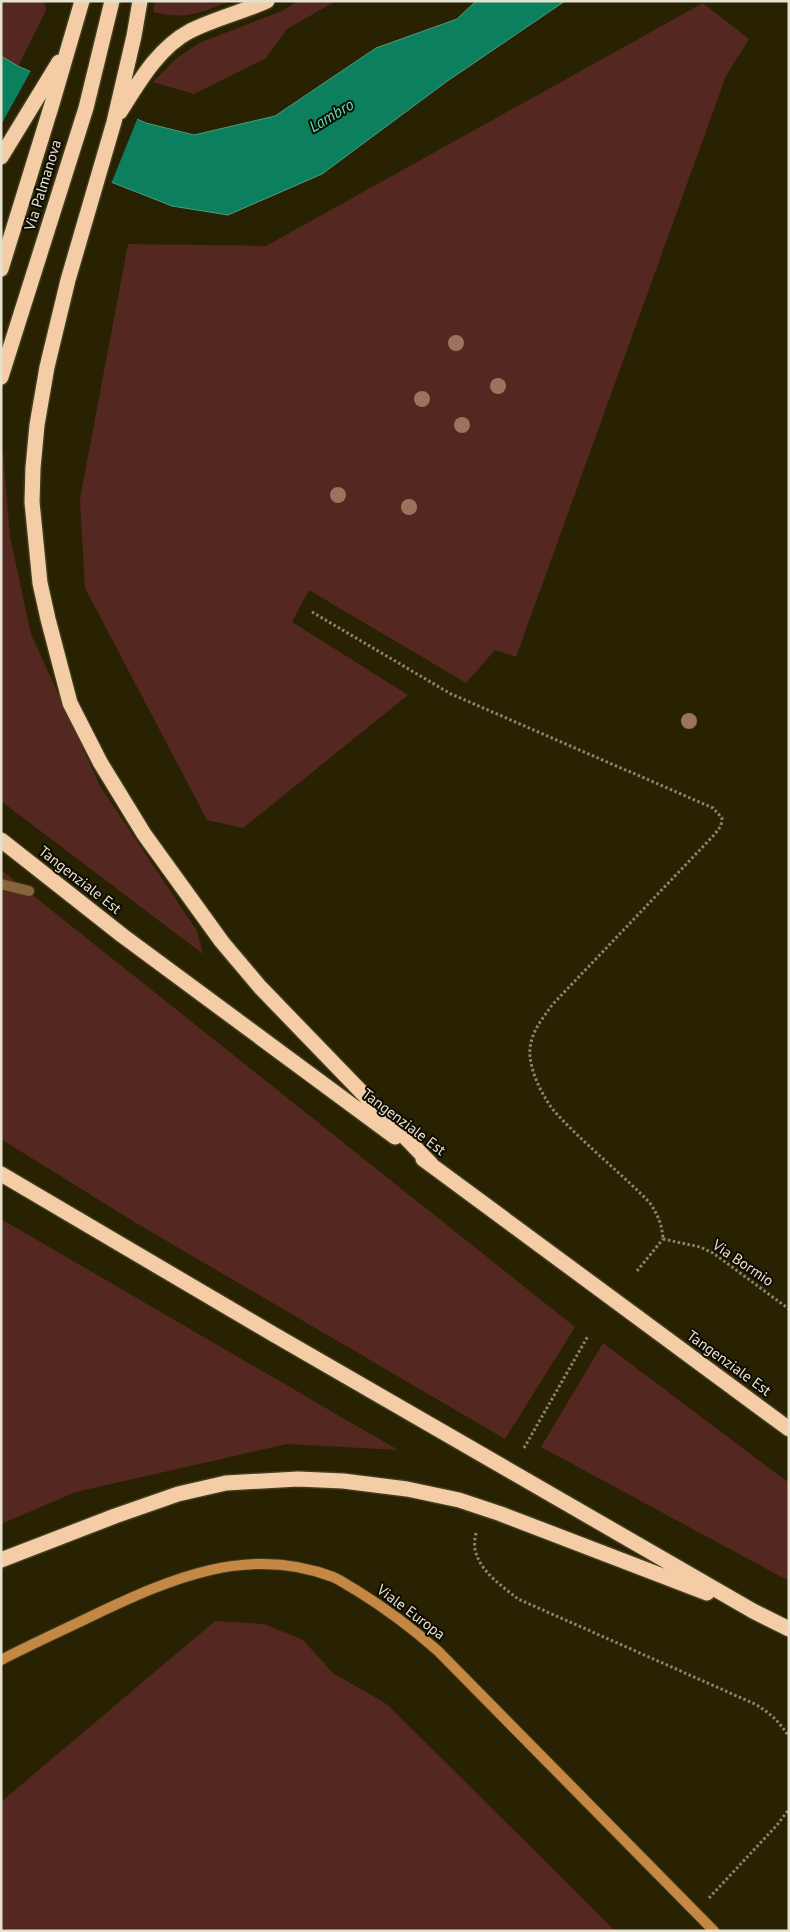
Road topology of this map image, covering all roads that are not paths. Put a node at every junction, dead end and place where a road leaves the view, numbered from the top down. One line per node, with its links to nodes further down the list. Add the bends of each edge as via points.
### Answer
1 (76, 1): 6 (highway)
2 (82, 1): 6 (highway, Via Palmanova)
3 (112, 1): 11 (highway, Via Palmanova, via 86,108)
4 (140, 1): 8 (highway)
5 (267, 1): 8 (highway, via 190,31 163,51 142,77)
6 (75, 26): 7 (highway, Via Palmanova)
7 (70, 44): 9 (highway); 10 (highway, Via Palmanova)
8 (114, 122): 15 (highway, via 68,280 47,367 32,468 40,583 70,703 100,762 144,834 222,942 277,1006)
9 (4, 153)
10 (1, 269)
11 (1, 377)
12 (1, 840): 15 (highway, Tangenziale Est, via 123,936)
13 (1, 884): 14 (lane)
14 (28, 891)
15 (431, 1164): 17 (highway, Tangenziale Est)
16 (1, 1174): 19 (highway)
17 (789, 1429)
18 (1, 1560): 19 (highway, via 187,1492 226,1484 291,1479 343,1481 459,1500)
19 (753, 1610): 20 (highway)
20 (789, 1629)
21 (1, 1660): 22 (street, Viale Europa, via 140,1593 201,1571 240,1564 275,1563 334,1577 389,1611 438,1651)
22 (714, 1931)

